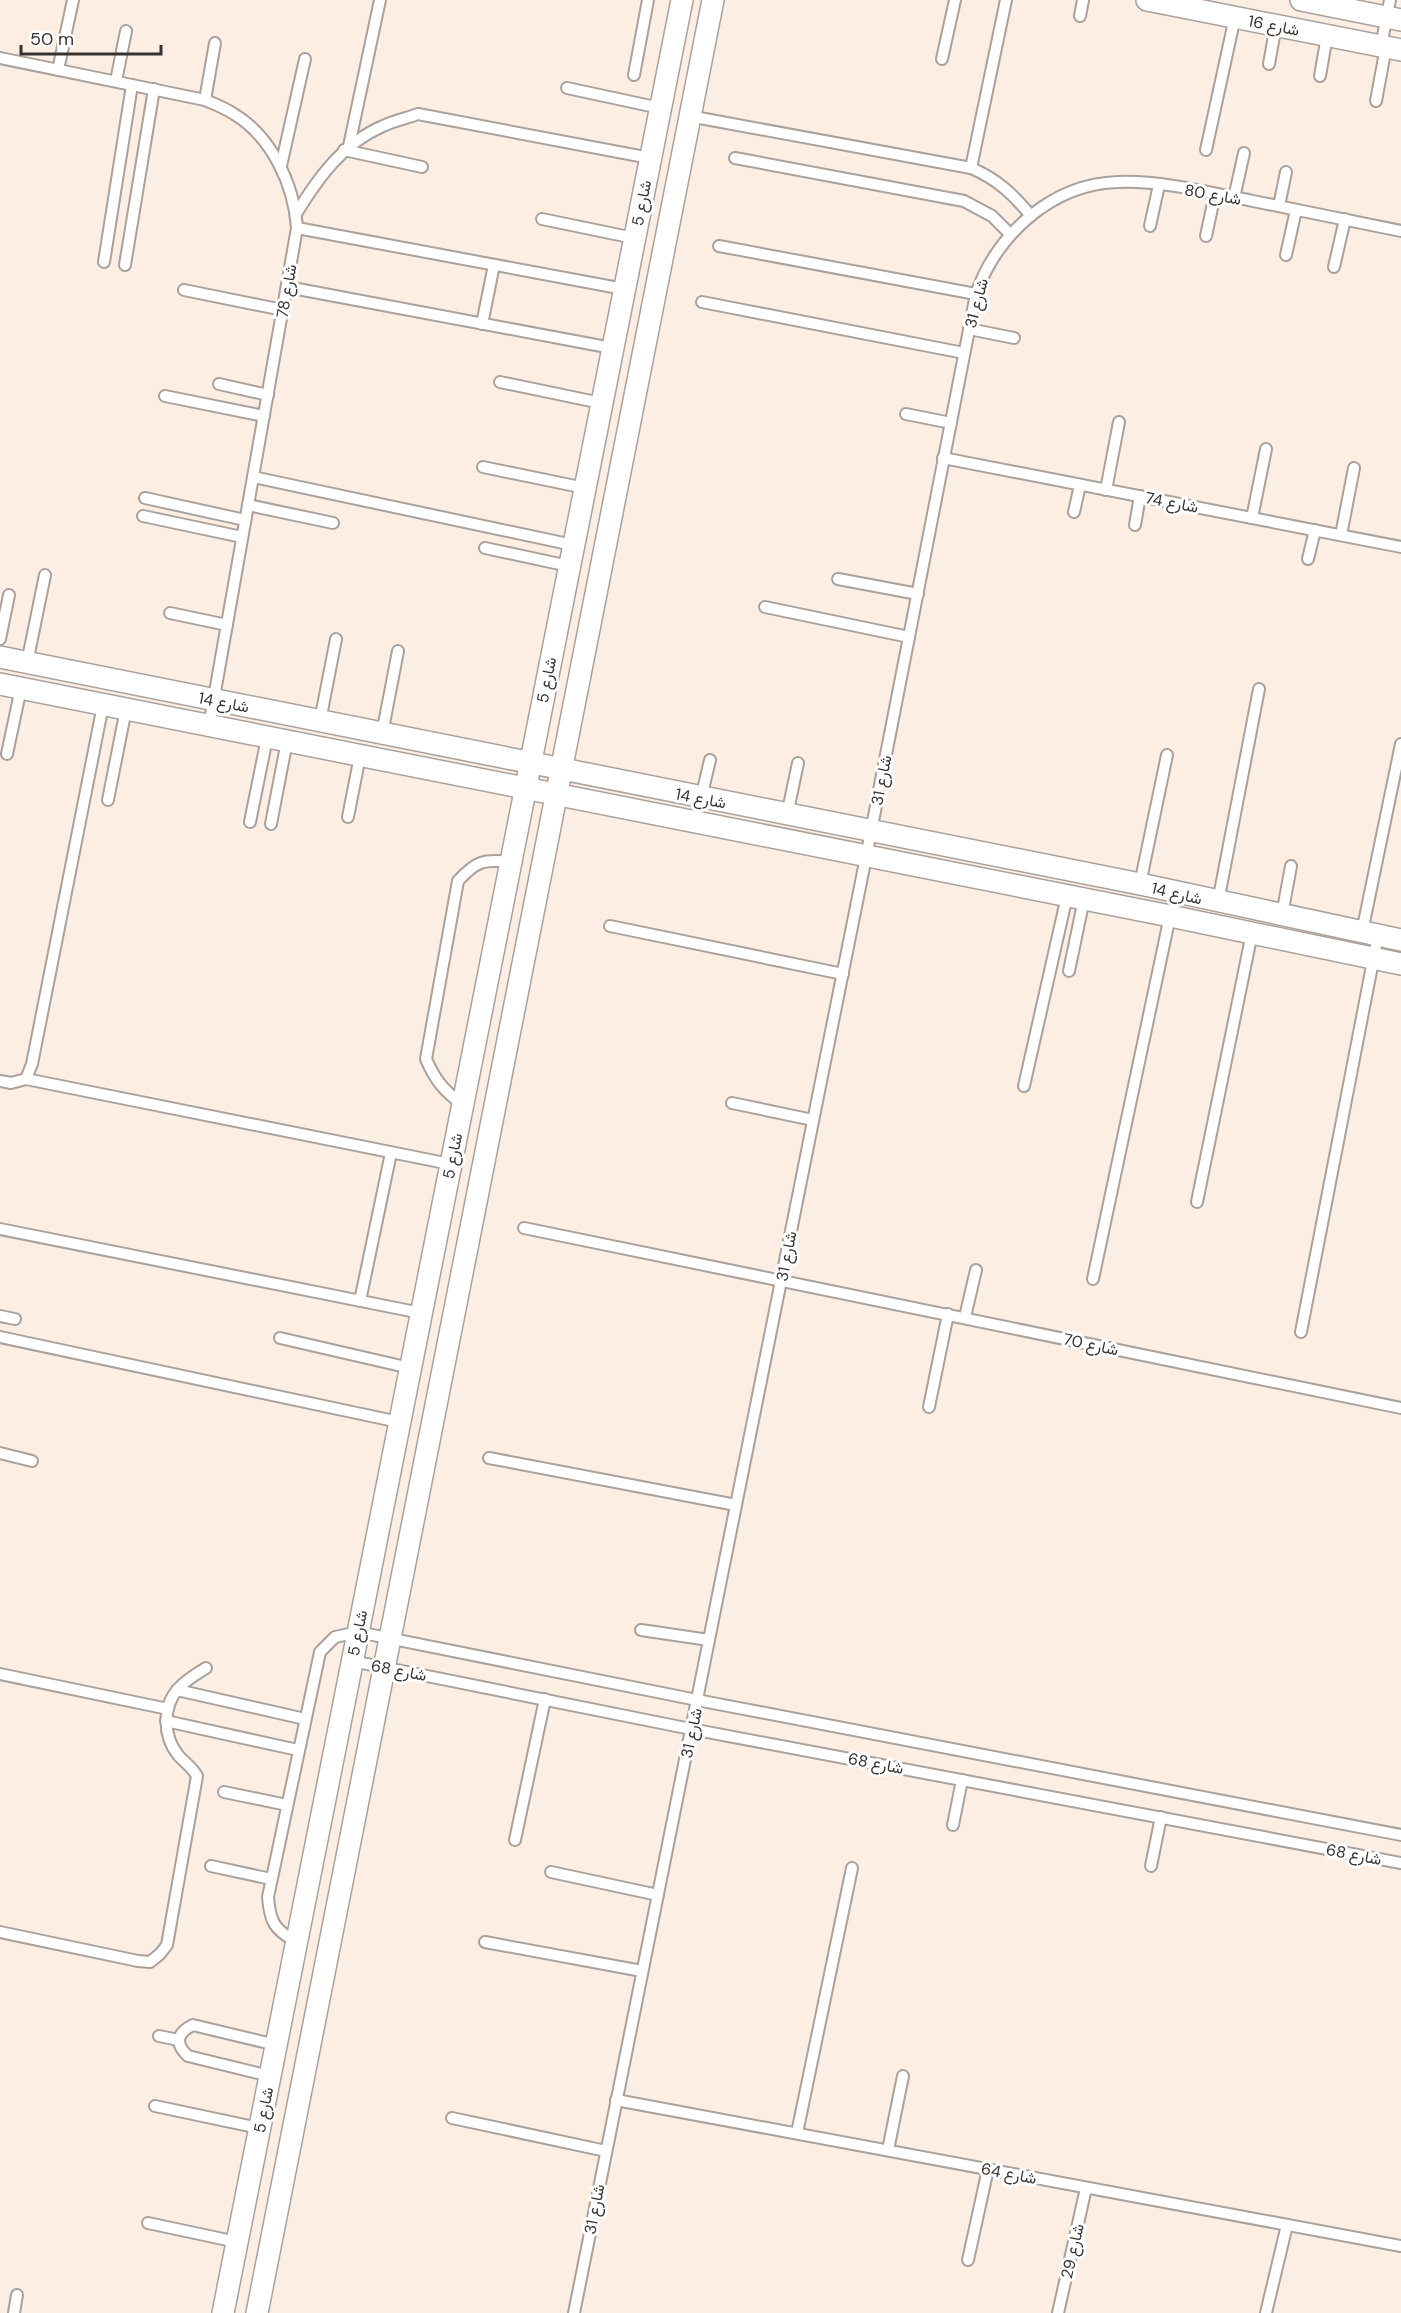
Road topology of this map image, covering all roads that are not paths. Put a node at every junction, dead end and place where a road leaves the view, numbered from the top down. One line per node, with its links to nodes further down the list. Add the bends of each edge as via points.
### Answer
1 (73, 0): 23 (lane)
2 (380, 0): 34 (lane)
3 (648, 0): 24 (lane)
4 (681, 0): 32 (street, شارع 5)
5 (713, 0): 33 (street, شارع 5)
6 (955, 0): 21 (lane)
7 (1006, 0): 41 (lane)
8 (1083, 0): 12 (lane)
9 (1147, 0): 13 (street, شارع 16)
10 (1301, 0): 11 (street, شارع 16)
11 (1392, 12): 18 (lane)
12 (1080, 16)
13 (1235, 17): 14 (street, شارع 16); 35 (lane)
14 (1276, 26): 16 (street, شارع 16); 22 (lane)
15 (126, 31): 26 (lane)
16 (1328, 36): 18 (street, شارع 16); 25 (lane)
17 (215, 43): 30 (lane)
18 (1389, 48): 31 (lane)
19 (0, 58): 23 (lane, شارع 78)
20 (305, 59): 39 (lane)
21 (942, 59)
22 (1269, 64)
23 (58, 70): 26 (lane, شارع 78)
24 (634, 75)
25 (1320, 76)
26 (116, 81): 27 (lane, شارع 78)
27 (132, 85): 29 (lane, شارع 78); 60 (lane)
28 (567, 88): 32 (lane)
29 (154, 89): 30 (lane, شارع 78); 61 (lane)
30 (205, 100): 39 (lane, شارع 78, via 235,114 261,137)
31 (1376, 101)
32 (660, 108): 37 (street, شارع 5)
33 (689, 116): 41 (lane); 137 (street, شارع 5)
34 (347, 148): 37 (lane, via 382,126 418,114); 40 (lane); 48 (lane, via 317,179)
35 (1206, 150)
36 (1244, 153): 45 (lane)
37 (650, 158): 57 (street, شارع 5)
38 (735, 158): 55 (lane, via 964,201 992,216)
39 (281, 166): 48 (lane, شارع 78)
40 (422, 167)
41 (971, 168): 49 (lane, via 1005,186)
42 (1286, 172): 46 (lane)
43 (1159, 185): 44 (lane, شارع 80); 49 (lane, شارع 80, via 1115,182 1092,186 1050,202); 52 (lane)
44 (1215, 194): 45 (lane, شارع 80); 56 (lane)
45 (1234, 198): 46 (lane, شارع 80)
46 (1279, 206): 47 (lane, شارع 80)
47 (1296, 210): 51 (lane, شارع 80); 59 (lane)
48 (296, 214): 53 (lane, شارع 78)
49 (1031, 216): 55 (lane, شارع 31)
50 (542, 219): 57 (lane)
51 (1345, 219): 54 (lane, شارع 80); 63 (lane)
52 (1150, 226)
53 (297, 228): 62 (lane); 64 (lane, شارع 78)
54 (1401, 231)
55 (1010, 234): 67 (lane, شارع 31, via 989,262)
56 (1206, 236)
57 (634, 238): 65 (street, شارع 5)
58 (718, 246): 67 (lane)
59 (1286, 255)
60 (104, 262)
61 (125, 265)
62 (494, 265): 65 (lane); 70 (lane)
63 (1334, 267)
64 (287, 287): 69 (lane, شارع 78); 70 (lane)
65 (624, 289): 73 (street, شارع 5)
66 (184, 290): 69 (lane)
67 (976, 294): 71 (lane, شارع 31)
68 (702, 302): 74 (lane)
69 (283, 310): 77 (lane, شارع 78)
70 (482, 324): 73 (lane)
71 (969, 329): 72 (lane); 74 (lane, شارع 31)
72 (1014, 338)
73 (612, 348): 79 (street, شارع 5)
74 (964, 353): 83 (lane, شارع 31)
75 (500, 382): 79 (lane)
76 (219, 384): 77 (lane)
77 (268, 395): 81 (lane, شارع 78)
78 (165, 396): 81 (lane)
79 (602, 403): 90 (street, شارع 5)
80 (906, 414): 83 (lane)
81 (264, 416): 88 (lane, شارع 78)
82 (1119, 422): 91 (lane)
83 (951, 423): 85 (lane, شارع 31)
84 (1266, 449): 97 (lane)
85 (943, 458): 89 (lane, شارع 74); 110 (lane, شارع 31)
86 (483, 467): 90 (lane)
87 (1354, 468): 102 (lane)
88 (253, 477): 94 (lane, شارع 78); 106 (lane)
89 (1080, 485): 91 (lane, شارع 74); 95 (lane)
90 (585, 488): 106 (street, شارع 5)
91 (1106, 490): 92 (lane, شارع 74)
92 (1140, 496): 97 (lane, شارع 74); 100 (lane)
93 (144, 498): 98 (lane)
94 (248, 505): 98 (lane, شارع 78); 99 (lane)
95 (1074, 512)
96 (143, 516): 103 (lane)
97 (1252, 518): 101 (lane, شارع 74)
98 (245, 520): 103 (lane, شارع 78)
99 (333, 523)
100 (1135, 525)
101 (1315, 530): 102 (lane, شارع 74); 107 (lane)
102 (1341, 535): 104 (lane, شارع 74)
103 (243, 537): 114 (lane, شارع 78)
104 (1401, 547)
105 (486, 548): 106 (lane)
106 (571, 555): 136 (street, شارع 5)
107 (1308, 559)
108 (45, 575): 120 (lane)
109 (838, 579): 110 (lane)
110 (918, 594): 115 (lane, شارع 31)
111 (9, 595): 116 (lane)
112 (765, 608): 115 (lane)
113 (170, 613): 114 (lane)
114 (227, 625): 123 (lane, شارع 78)
115 (909, 637): 146 (lane, شارع 31)
116 (0, 639)
117 (336, 639): 126 (lane)
118 (398, 651): 128 (lane)
119 (0, 657): 120 (street, شارع 14)
120 (27, 663): 123 (street, شارع 14)
121 (10, 686): 124 (street, شارع 14); 131 (lane)
122 (1258, 689): 152 (lane)
123 (213, 700): 126 (street, شارع 14); 127 (lane, شارع 78)
124 (103, 705): 125 (street, شارع 14); 163 (lane, via 32,1065)
125 (126, 709): 127 (street, شارع 14); 141 (lane)
126 (320, 721): 128 (street, شارع 14)
127 (209, 726): 129 (street, شارع 14)
128 (382, 734): 136 (street, شارع 14)
129 (277, 740): 133 (street, شارع 14); 144 (lane); 145 (lane)
130 (1401, 744): 157 (lane)
131 (8, 754)
132 (1167, 755): 150 (lane)
133 (360, 756): 138 (street, شارع 14); 143 (lane)
134 (710, 760): 140 (lane)
135 (798, 763): 142 (lane)
136 (530, 764): 137 (street, شارع 14); 138 (street, شارع 5)
137 (561, 770): 139 (street, شارع 5); 140 (street, شارع 14)
138 (525, 789): 139 (street, شارع 14); 148 (street, شارع 5)
139 (556, 795): 147 (street, شارع 14); 196 (street, شارع 5)
140 (701, 798): 142 (street, شارع 14)
141 (108, 800)
142 (787, 815): 146 (street, شارع 14)
143 (348, 817)
144 (250, 822)
145 (271, 824)
146 (871, 831): 147 (lane, شارع 31); 150 (street, شارع 14)
147 (867, 857): 151 (street, شارع 14); 162 (lane, شارع 31)
148 (510, 862): 167 (street, شارع 5); 167 (lane, via 488,860 471,867 458,881 426,1059 445,1092)
149 (1291, 866): 153 (lane)
150 (1140, 884): 152 (street, شارع 14)
151 (1076, 898): 154 (street, شارع 14); 161 (lane); 165 (lane)
152 (1218, 902): 153 (street, شارع 14)
153 (1281, 915): 157 (street, شارع 14)
154 (1170, 916): 156 (street, شارع 14); 175 (lane)
155 (610, 926): 162 (lane)
156 (1252, 933): 159 (street, شارع 14); 171 (lane)
157 (1370, 934): 158 (street, شارع 14); 159 (lane)
158 (1401, 940)
159 (1373, 958): 160 (street, شارع 14); 183 (lane)
160 (1401, 964)
161 (1069, 971)
162 (843, 974): 168 (lane, شارع 31)
163 (26, 1079): 164 (lane); 169 (lane)
164 (0, 1081)
165 (1024, 1086)
166 (732, 1103): 168 (lane)
167 (462, 1104): 170 (street, شارع 5)
168 (813, 1120): 176 (lane, شارع 31)
169 (391, 1153): 170 (lane); 177 (lane)
170 (450, 1164): 178 (street, شارع 5)
171 (1197, 1202)
172 (524, 1228): 176 (lane, شارع 70)
173 (0, 1229): 177 (lane)
174 (976, 1270): 181 (lane)
175 (1093, 1279)
176 (781, 1281): 179 (lane, شارع 70); 193 (lane, شارع 31)
177 (360, 1301): 178 (lane)
178 (421, 1313): 186 (street, شارع 5)
179 (948, 1314): 181 (lane, شارع 70); 187 (lane)
180 (0, 1316): 182 (lane)
181 (965, 1317): 188 (lane, شارع 70)
182 (15, 1318)
183 (1301, 1332)
184 (0, 1337): 189 (lane)
185 (280, 1338): 186 (lane)
186 (410, 1368): 189 (street, شارع 5)
187 (929, 1407)
188 (1401, 1408)
189 (399, 1422): 195 (street, شارع 5)
190 (0, 1454): 192 (lane)
191 (489, 1458): 193 (lane)
192 (32, 1461)
193 (736, 1505): 197 (lane, شارع 31)
194 (641, 1630): 197 (lane)
195 (358, 1632): 196 (lane, شارع 68); 198 (street, شارع 5); 206 (lane, via 335,1637 320,1652)
196 (389, 1638): 199 (street, شارع 5); 204 (lane, شارع 68)
197 (709, 1640): 204 (lane, شارع 31)
198 (352, 1661): 199 (lane, شارع 68); 226 (street, شارع 5)
199 (384, 1667): 203 (lane, شارع 68); 250 (street, شارع 5)
200 (206, 1668): 202 (lane)
201 (0, 1674): 205 (lane)
202 (177, 1690): 205 (lane); 206 (lane)
203 (545, 1699): 208 (lane, شارع 68); 216 (lane)
204 (697, 1700): 208 (lane, شارع 31); 215 (lane, شارع 68)
205 (168, 1709): 207 (lane)
206 (305, 1719): 209 (lane)
207 (166, 1721): 209 (lane); 224 (lane, via 169,1739 178,1755 197,1776 167,1945 160,1954 150,1962 138,1961)
208 (691, 1729): 210 (lane, شارع 68); 223 (lane, شارع 31)
209 (298, 1750): 212 (lane)
210 (962, 1780): 213 (lane, شارع 68); 214 (lane)
211 (224, 1792): 212 (lane)
212 (287, 1805): 222 (lane)
213 (1161, 1817): 217 (lane, شارع 68); 219 (lane)
214 (953, 1825)
215 (1401, 1835)
216 (515, 1840)
217 (1401, 1863)
218 (211, 1866): 222 (lane)
219 (1151, 1866)
220 (852, 1868): 237 (lane)
221 (551, 1872): 223 (lane)
222 (271, 1879): 226 (lane, via 269,1915 279,1932)
223 (658, 1895): 227 (lane, شارع 31)
224 (0, 1932)
225 (485, 1941): 227 (lane)
226 (296, 1942): 230 (street, شارع 5)
227 (642, 1971): 233 (lane, شارع 31)
228 (159, 2036): 229 (lane)
229 (179, 2040): 230 (lane, via 183,2030 194,2025); 231 (lane, via 188,2056)
230 (276, 2045): 231 (street, شارع 5)
231 (270, 2076): 236 (street, شارع 5)
232 (903, 2076): 238 (lane)
233 (616, 2100): 237 (lane, شارع 64); 239 (lane, شارع 31)
234 (155, 2106): 236 (lane)
235 (452, 2118): 239 (lane)
236 (259, 2128): 244 (street, شارع 5)
237 (797, 2133): 238 (lane, شارع 64)
238 (888, 2150): 240 (lane, شارع 64)
239 (606, 2151): 251 (lane, شارع 31)
240 (988, 2169): 241 (lane, شارع 64); 246 (lane)
241 (1086, 2188): 243 (lane, شارع 64); 252 (lane, شارع 29)
242 (148, 2223): 244 (lane)
243 (1287, 2225): 245 (lane, شارع 64); 253 (lane)
244 (237, 2242): 249 (street, شارع 5)
245 (1401, 2246)
246 (968, 2260)
247 (18, 2295): 248 (lane)
248 (14, 2313)
249 (223, 2313)
250 (257, 2313)
251 (574, 2313)
252 (1058, 2313)
253 (1266, 2313)

